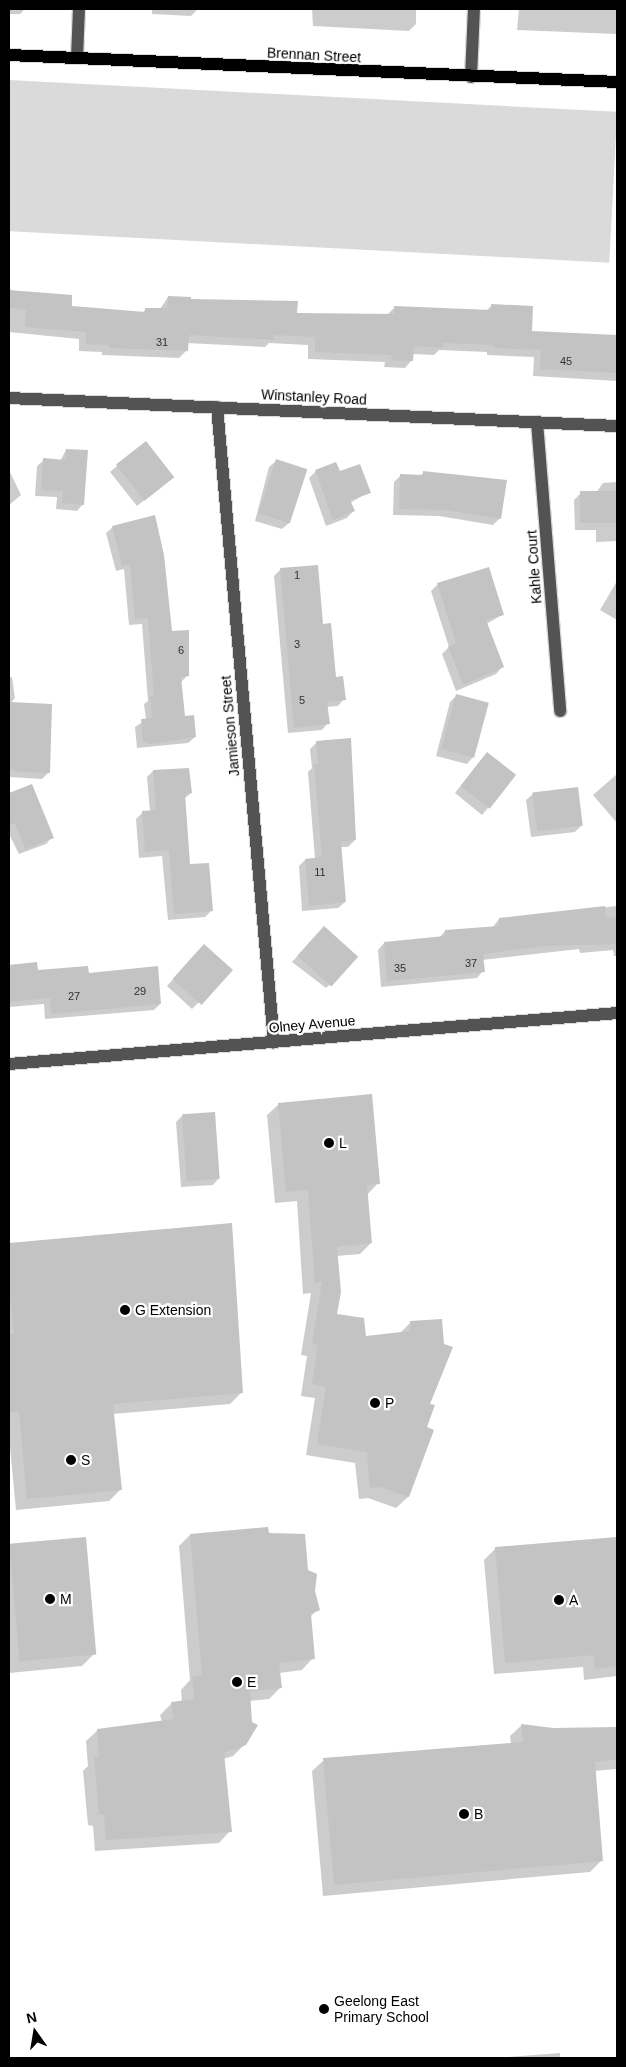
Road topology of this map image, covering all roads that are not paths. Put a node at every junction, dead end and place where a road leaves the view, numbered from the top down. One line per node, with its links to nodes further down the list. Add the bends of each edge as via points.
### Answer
1 (79, 9): 4 (street)
2 (474, 9): 5 (street)
3 (9, 55): 4 (main road, Brennan Street)
4 (76, 58): 5 (main road, Brennan Street)
5 (471, 77): 6 (main road, Brennan Street)
6 (617, 82)
7 (9, 398): 8 (street, Winstanley Road)
8 (216, 407): 9 (street, Winstanley Road); 13 (street, Jamieson Street)
9 (537, 422): 10 (street, Winstanley Road); 11 (street, Kahle Court)
10 (617, 426)
11 (560, 710)
12 (617, 1013): 13 (street, Olney Avenue)
13 (274, 1042): 14 (street, Olney Avenue)
14 (9, 1064)

